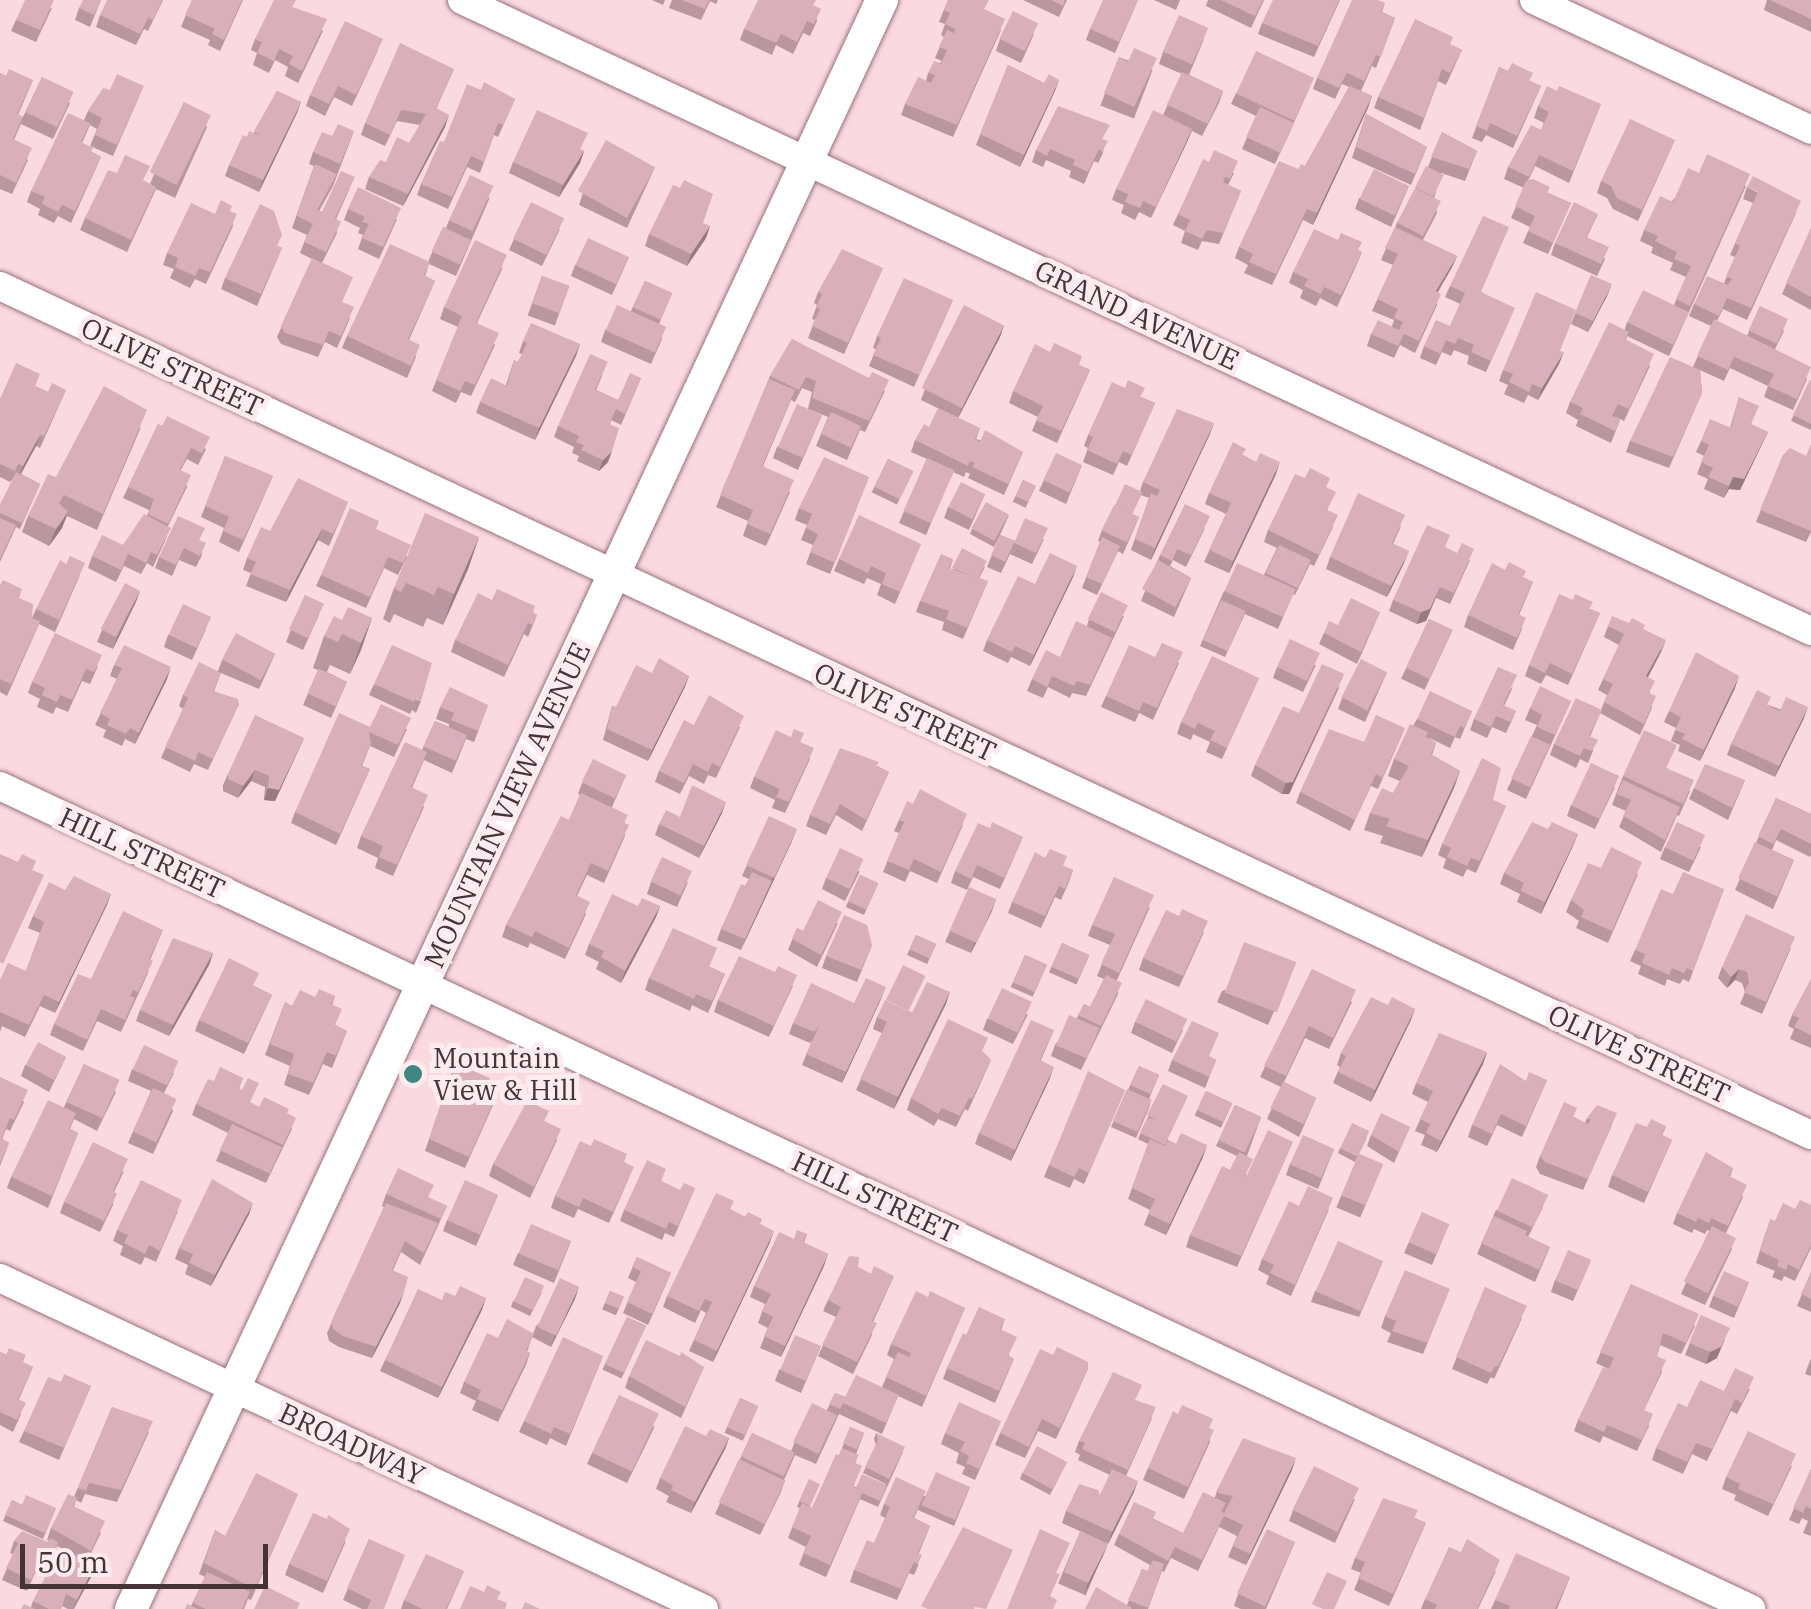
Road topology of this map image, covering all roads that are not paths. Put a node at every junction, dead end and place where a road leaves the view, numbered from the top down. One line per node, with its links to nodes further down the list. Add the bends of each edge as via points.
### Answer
1 (462, 0): 5 (street, GRAND AVENUE)
2 (882, 0): 5 (street, MOUNTAIN VIEW AVENUE)
3 (1534, 0): 4 (street)
4 (1811, 130)
5 (808, 160): 7 (street, MOUNTAIN VIEW AVENUE); 8 (street, GRAND AVENUE)
6 (0, 286): 7 (street, OLIVE STREET)
7 (612, 575): 10 (street, MOUNTAIN VIEW AVENUE); 11 (street, OLIVE STREET)
8 (1811, 632)
9 (0, 786): 10 (street, HILL STREET)
10 (424, 986): 13 (street, MOUNTAIN VIEW AVENUE); 16 (street, HILL STREET)
11 (1811, 1135)
12 (0, 1278): 13 (street, BROADWAY)
13 (235, 1389): 14 (street, MOUNTAIN VIEW AVENUE); 15 (street, BROADWAY)
14 (131, 1609)
15 (704, 1609)
16 (1751, 1609)

